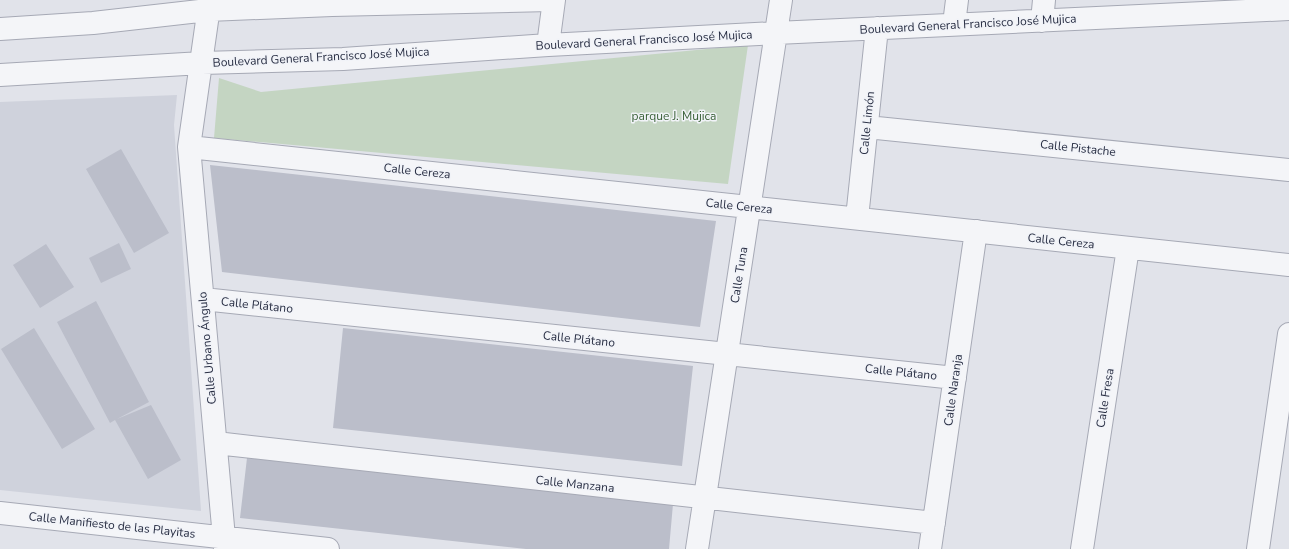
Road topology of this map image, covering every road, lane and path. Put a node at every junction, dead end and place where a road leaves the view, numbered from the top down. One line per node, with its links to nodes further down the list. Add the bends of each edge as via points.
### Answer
1 (550, 0): 5 (street)
2 (554, 0): 13 (street)
3 (781, 0): 12 (street, Calle Tuna)
4 (957, 0): 9 (street)
5 (209, 5): 11 (street, via 93,23); 14 (street, Calle Urbano Ángulo)
6 (1144, 8): 7 (street, Boulevard General Francisco José Mujica); 8 (street, Boulevard General Francisco José Mujica)
7 (1289, 9)
8 (1043, 10): 9 (street, Boulevard General Francisco José Mujica)
9 (954, 24): 10 (street, Boulevard General Francisco José Mujica)
10 (877, 28): 12 (street, Boulevard General Francisco José Mujica); 16 (street, Calle Limón)
11 (0, 29)
12 (776, 33): 13 (street, Boulevard General Francisco José Mujica); 19 (street, Calle Tuna)
13 (548, 45): 14 (street, Boulevard General Francisco José Mujica, via 343,59)
14 (202, 63): 15 (street, Boulevard General Francisco José Mujica); 17 (street, Calle Urbano Ángulo)
15 (0, 75)
16 (866, 126): 18 (street, Calle Pistache); 20 (street, Calle Limón)
17 (189, 147): 19 (street, Calle Cereza); 24 (street, Calle Urbano Ángulo)
18 (1289, 170)
19 (749, 207): 20 (street, Calle Cereza); 26 (street, Calle Tuna)
20 (857, 218): 21 (street, Calle Cereza)
21 (976, 231): 22 (street, Calle Cereza); 27 (street, Calle Naranja)
22 (1128, 248): 23 (street, Calle Cereza); 36 (street, Calle Fresa)
23 (1289, 265)
24 (203, 299): 26 (street, Calle Plátano); 28 (street, Calle Urbano Ángulo)
25 (1289, 334): 37 (street)
26 (727, 355): 27 (street, Calle Plátano); 29 (street, Calle Tuna)
27 (955, 378): 31 (street, Calle Naranja)
28 (216, 443): 29 (street, Calle Manzana); 32 (street, Calle Urbano Ángulo)
29 (705, 498): 31 (street, Calle Manzana); 34 (street, Calle Tuna)
30 (0, 513): 32 (street, Calle Manifiesto de las Playitas)
31 (934, 523): 35 (street, Calle Naranja)
32 (225, 543): 33 (street, Calle Manifiesto de las Playitas)
33 (328, 549)
34 (697, 549)
35 (930, 549)
36 (1082, 549)
37 (1258, 549)

